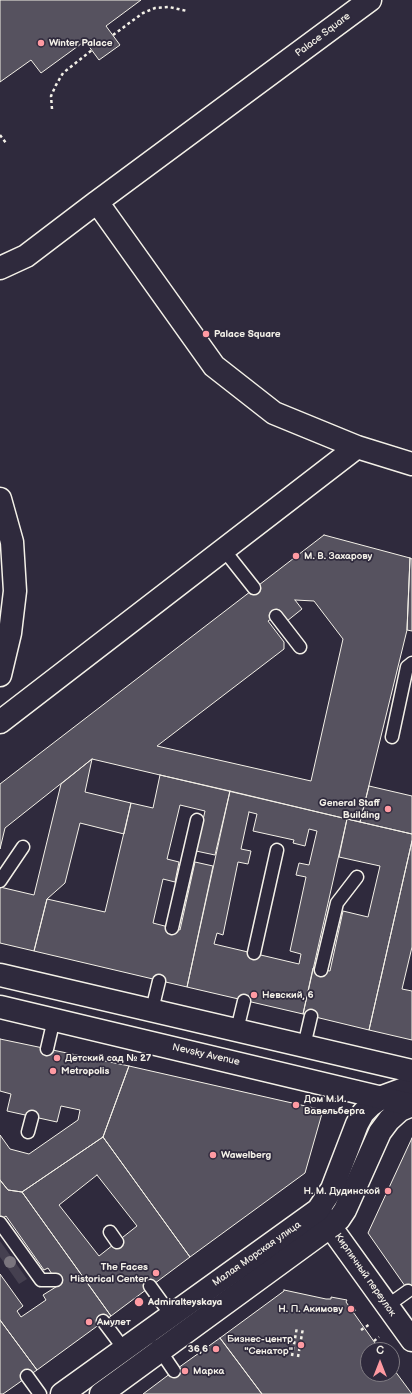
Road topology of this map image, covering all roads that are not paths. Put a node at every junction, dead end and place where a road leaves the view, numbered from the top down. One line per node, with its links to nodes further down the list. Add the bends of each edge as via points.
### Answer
1 (370, 0): 2 (street, Palace Square)
2 (97, 202): 3 (street, Palace Square, via 26,256); 4 (street, via 214,366 274,413)
3 (0, 268)
4 (357, 447): 5 (street); 7 (street)
5 (412, 464)
6 (0, 499): 12 (street, via 12,542 15,591 10,633)
7 (224, 550): 8 (lane); 13 (street)
8 (254, 588)
9 (276, 616): 10 (lane)
10 (300, 647)
11 (412, 663): 14 (lane, via 407,667)
12 (0, 675)
13 (0, 722)
14 (392, 737)
15 (197, 820): 20 (lane)
16 (23, 847): 19 (lane)
17 (277, 850): 21 (lane)
18 (358, 877): 22 (lane, via 337,903)
19 (0, 881)
20 (172, 928)
21 (254, 953)
22 (321, 970)
23 (0, 975): 27 (street)
24 (159, 981): 27 (lane)
25 (244, 1001): 30 (lane)
26 (0, 1007): 29 (street, Nevsky Avenue)
27 (152, 1010): 30 (street)
28 (311, 1016): 31 (lane)
29 (54, 1019): 32 (lane); 35 (street, Nevsky Avenue)
30 (236, 1030): 31 (street)
31 (304, 1046): 33 (street)
32 (47, 1049)
33 (412, 1071)
34 (412, 1086): 35 (street, Малая Морская улица)
35 (382, 1097): 36 (street, Nevsky Avenue); 39 (street, Малая Морская улица, via 371,1104 356,1124 332,1189)
36 (412, 1105): 39 (street, Малая Морская улица, via 400,1110 380,1132 339,1219)
37 (32, 1116): 38 (lane)
38 (28, 1132)
39 (325, 1218): 46 (street, Кирпичный переулок); 47 (street, Малая Морская улица); 52 (street, Малая Морская улица)
40 (0, 1223): 43 (lane, via 41,1280)
41 (110, 1232): 42 (lane)
42 (117, 1242)
43 (56, 1280)
44 (150, 1286): 47 (lane)
45 (408, 1291): 46 (lane)
46 (387, 1306): 50 (street, Кирпичный переулок)
47 (171, 1315): 49 (street, Малая Морская улица)
48 (103, 1321): 51 (lane)
49 (147, 1332): 51 (street, Малая Морская улица); 52 (lane)
50 (412, 1340)
51 (124, 1349): 56 (street, Малая Морская улица)
52 (160, 1351): 53 (lane); 57 (street, Малая Морская улица)
53 (174, 1371)
54 (27, 1376): 55 (lane)
55 (40, 1394)
56 (62, 1394)
57 (101, 1394)

